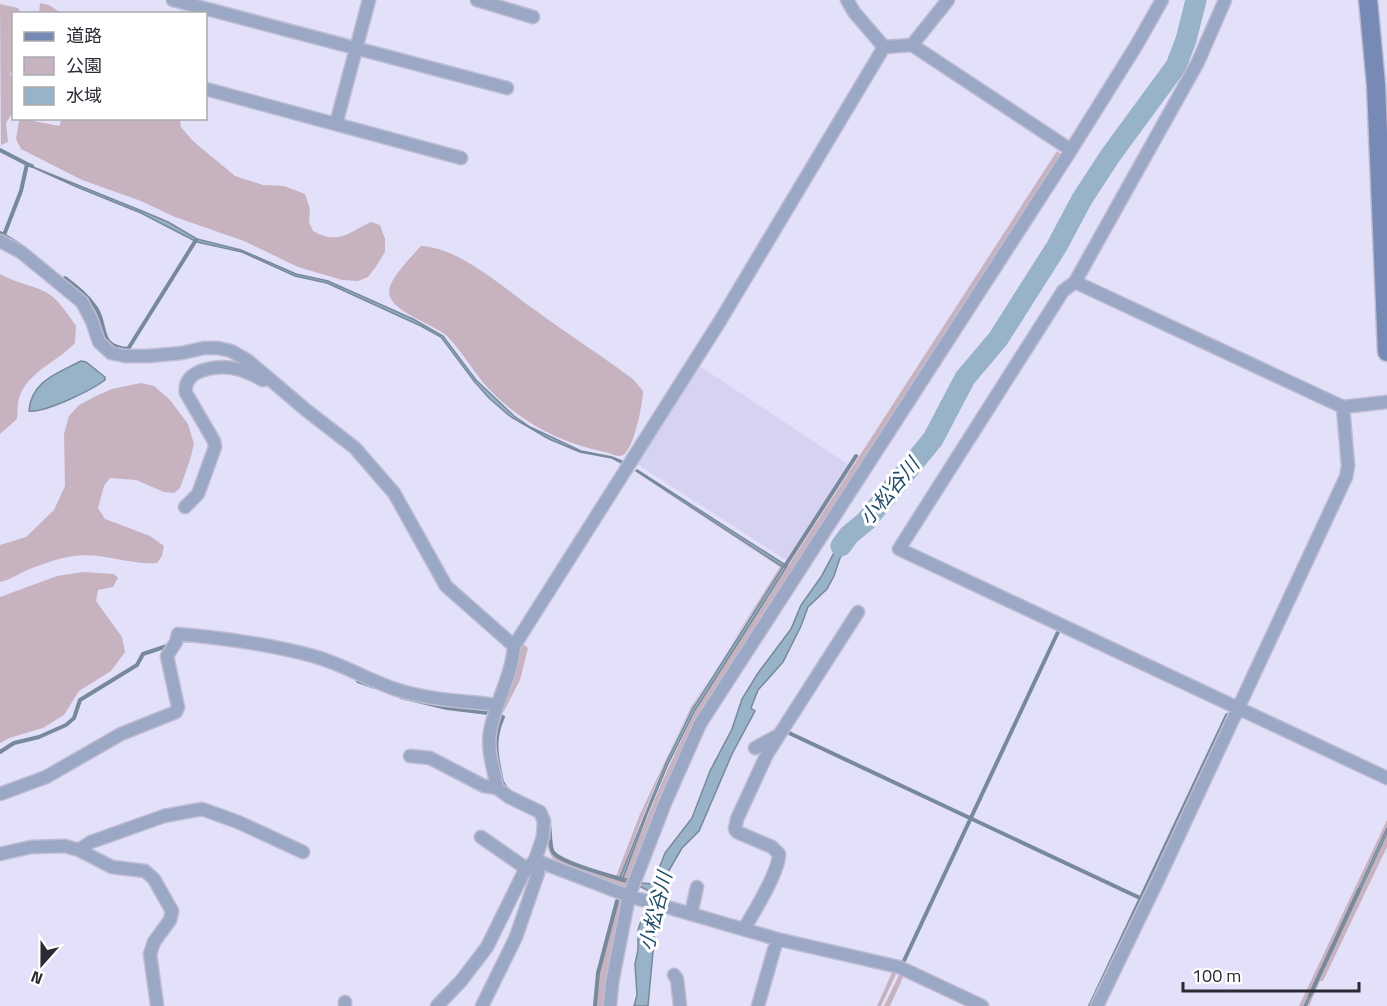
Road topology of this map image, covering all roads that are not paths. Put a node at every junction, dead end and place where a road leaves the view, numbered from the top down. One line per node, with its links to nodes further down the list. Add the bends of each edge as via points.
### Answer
1 (369, 0): 11 (street)
2 (477, 0): 9 (street)
3 (847, 0): 12 (street)
4 (948, 0): 10 (street)
5 (1162, 0): 16 (street)
6 (1225, 0): 19 (street, via 1198,62)
7 (1368, 0): 20 (main road, via 1376,85)
8 (177, 4): 11 (street)
9 (533, 17)
10 (912, 45): 12 (street); 16 (street)
11 (356, 47): 13 (street); 15 (street)
12 (884, 47): 26 (street, via 720,321)
13 (507, 88)
14 (207, 89): 15 (street)
15 (336, 124): 17 (street)
16 (1071, 150): 41 (street, via 700,724 665,803)
17 (460, 158)
18 (0, 241): 21 (street, via 21,252 82,302 101,345 111,354 148,356 218,348 247,360)
19 (1075, 282): 23 (street); 28 (street, via 1064,291 899,549)
20 (1387, 352)
21 (275, 385): 24 (street, via 228,367 201,371 189,378 184,385 186,393 215,447 198,494); 26 (street, via 355,448 394,493 446,586)
22 (1387, 402): 23 (street)
23 (1343, 407): 28 (street, via 1346,477)
24 (185, 507)
25 (858, 612): 29 (street)
26 (513, 646): 27 (street, via 513,661)
27 (497, 705): 33 (street, via 490,734); 34 (street, via 396,689 304,654 240,640 178,634 167,656 176,712 121,734 46,777)
28 (1237, 708): 32 (street); 53 (street)
29 (778, 735): 30 (street); 43 (street, via 735,829 772,847 779,861)
30 (755, 748)
31 (410, 756): 33 (street, via 430,758 484,786)
32 (1387, 778)
33 (497, 788): 39 (street, via 540,812 544,821 543,837)
34 (0, 794)
35 (481, 837): 39 (street)
36 (79, 850): 37 (street, via 164,816 202,809); 38 (street, via 48,846); 46 (street, via 112,867 145,872 170,905 170,920 150,954)
37 (303, 852)
38 (0, 854)
39 (531, 865): 41 (street); 47 (street, via 487,947); 48 (street, via 538,873 516,938)
40 (698, 886): 42 (street)
41 (633, 897): 42 (street); 49 (street)
42 (688, 913): 43 (street)
43 (744, 929): 44 (street)
44 (777, 939): 51 (street); 52 (street, via 901,968)
45 (674, 975): 50 (street)
46 (158, 1006)
47 (437, 1006)
48 (482, 1006)
49 (610, 1006)
50 (680, 1006)
51 (758, 1006)
52 (982, 1006)
53 (1097, 1006)

